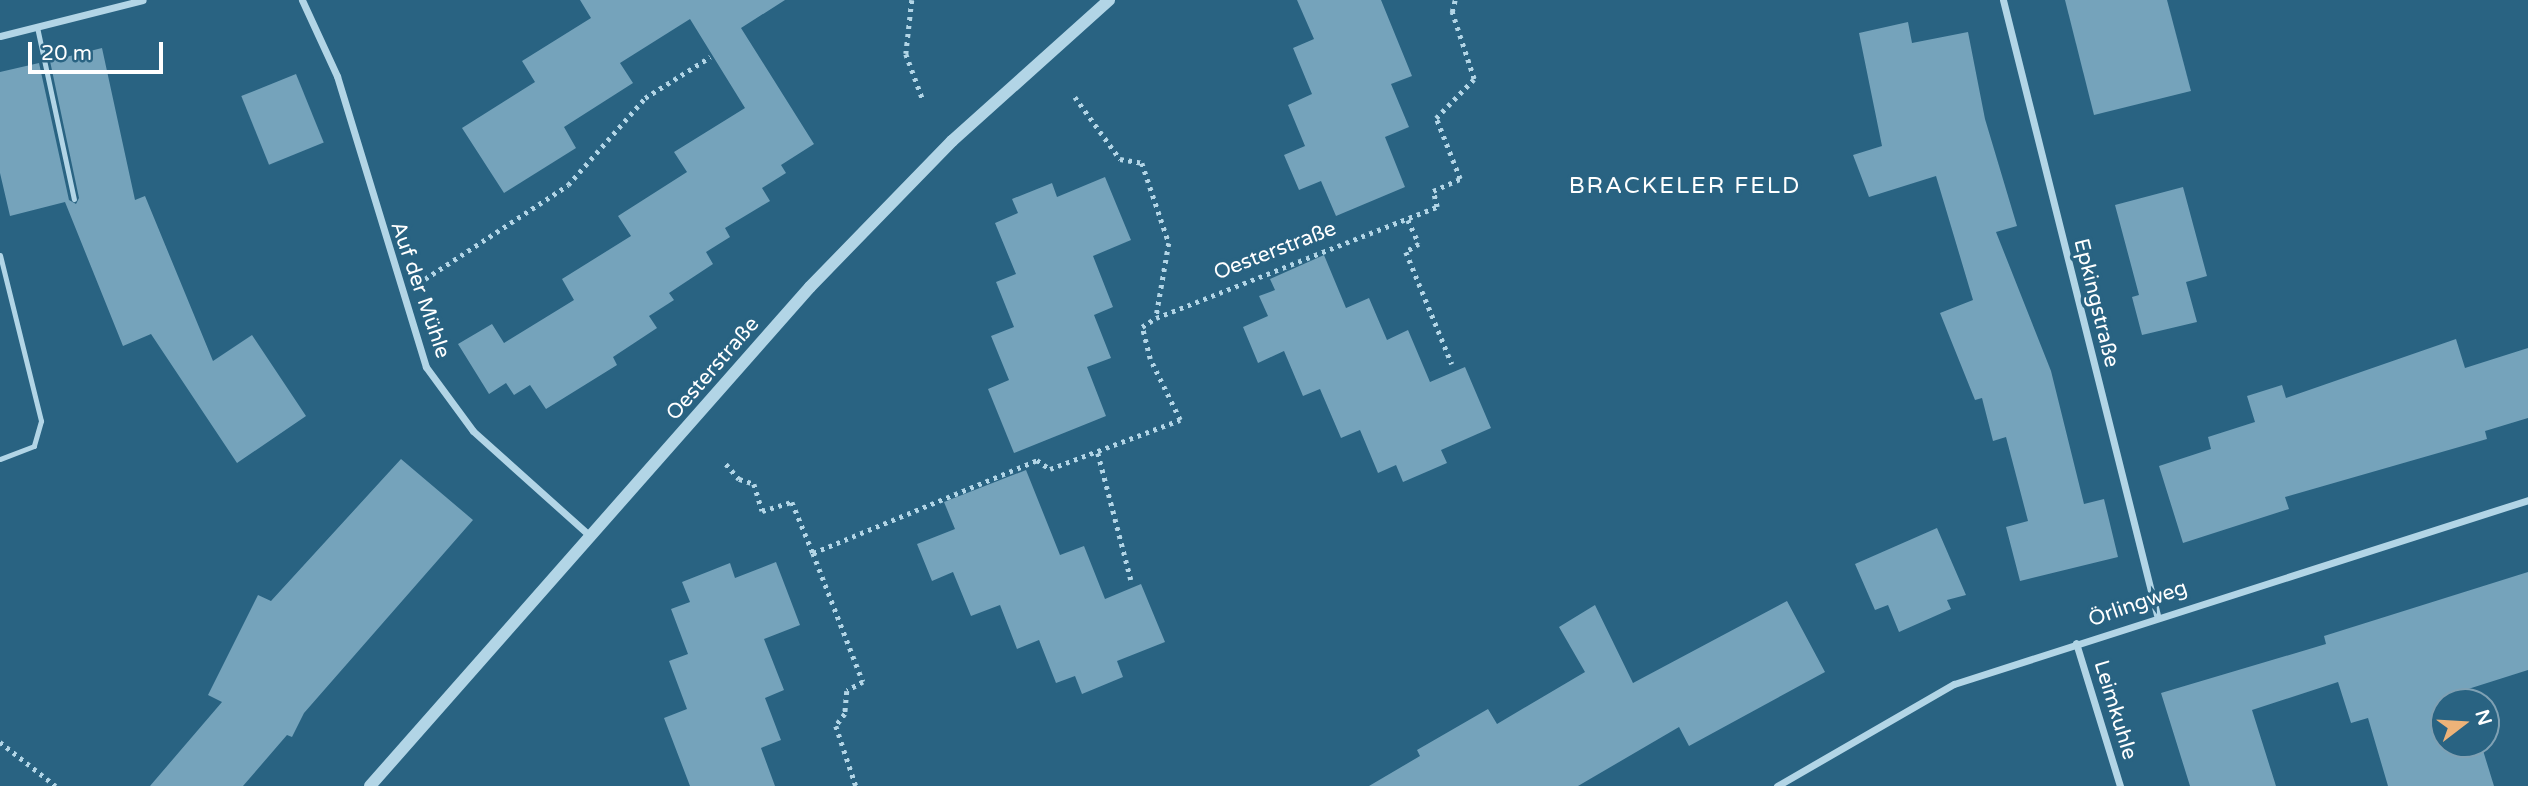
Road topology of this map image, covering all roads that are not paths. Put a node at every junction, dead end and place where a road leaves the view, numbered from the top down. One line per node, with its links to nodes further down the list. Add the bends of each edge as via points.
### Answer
1 (143, 0): 5 (street)
2 (302, 0): 11 (street, Auf der Mühle, via 337,76 398,289 426,367 473,431)
3 (1109, 0): 11 (street, Oesterstraße, via 952,141 868,226)
4 (2003, 0): 12 (street, Epkingstraße)
5 (37, 27): 6 (street); 7 (lane)
6 (0, 36)
7 (74, 199)
8 (0, 255): 9 (lane, via 41,421 34,446)
9 (0, 458)
10 (2528, 500): 12 (street, Örlingweg)
11 (591, 537): 14 (street, Oesterstraße)
12 (2157, 615): 13 (street, Örlingweg)
13 (2076, 643): 15 (street, Örlingweg, via 1954,684); 16 (street, Leimkuhle)
14 (370, 786)
15 (1777, 786)
16 (2120, 786)

